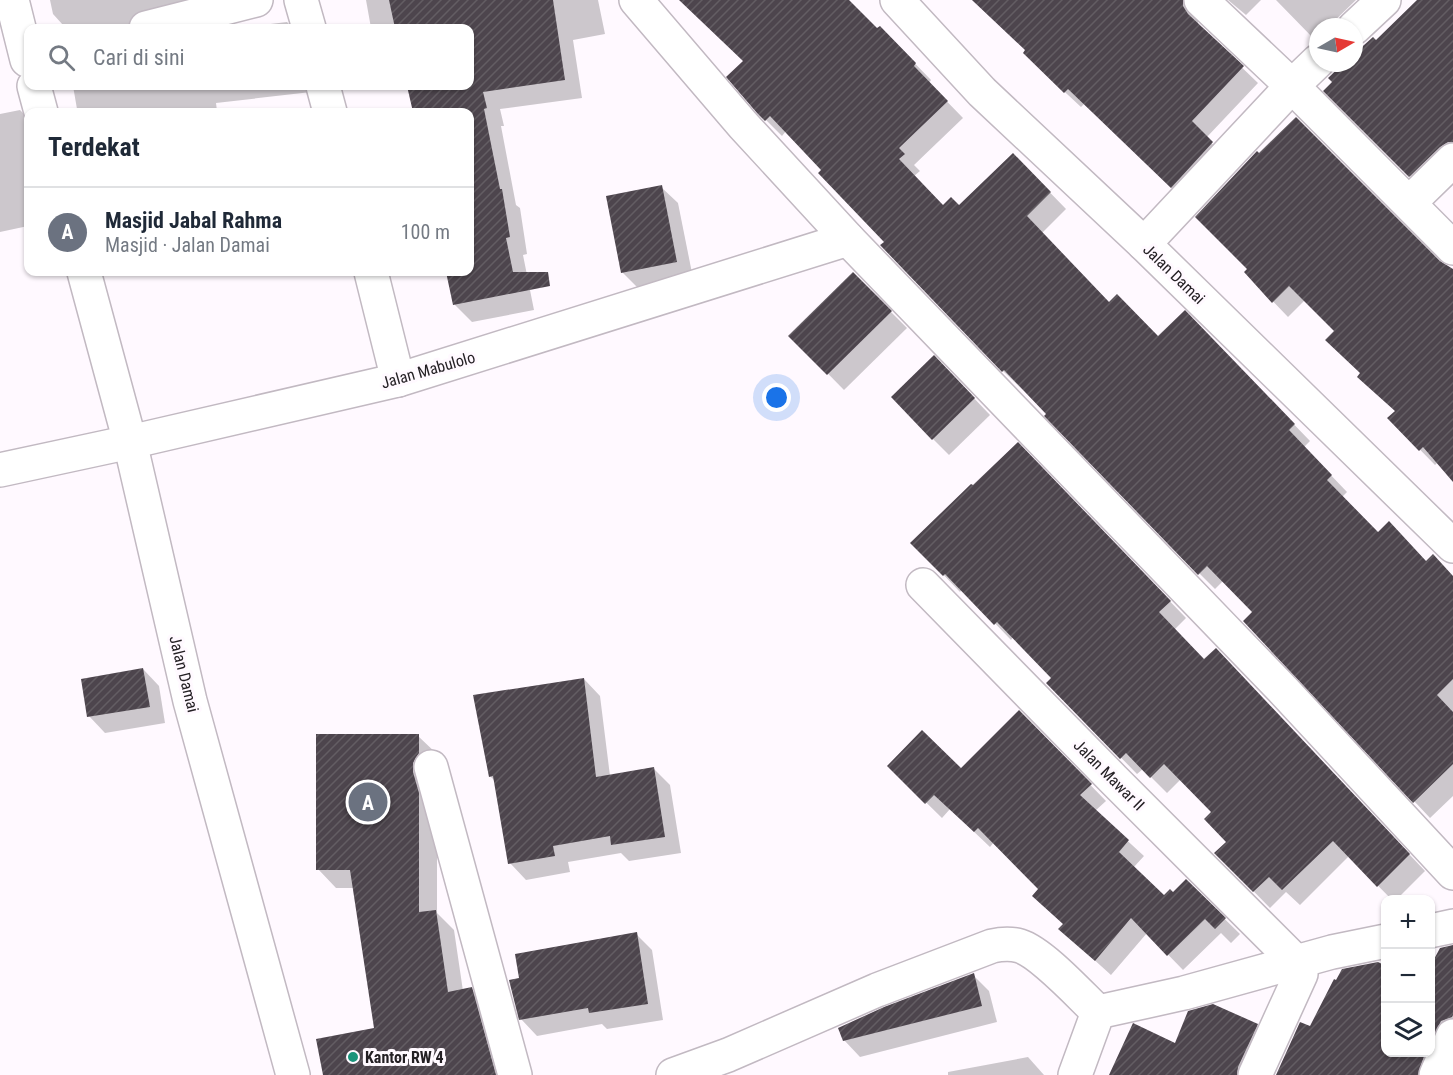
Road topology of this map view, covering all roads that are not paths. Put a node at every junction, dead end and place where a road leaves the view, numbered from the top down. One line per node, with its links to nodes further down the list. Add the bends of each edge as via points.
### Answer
1 (12, 0): 11 (street)
2 (256, 0): 9 (street)
3 (301, 0): 10 (street)
4 (636, 0): 20 (street)
5 (897, 0): 21 (street, Jalan Damai, via 982,92)
6 (1202, 0): 13 (street)
7 (1384, 0): 8 (street)
8 (1363, 20)
9 (162, 24)
10 (308, 24)
11 (24, 48)
12 (1309, 70): 13 (street)
13 (1292, 86): 19 (street); 21 (street)
14 (35, 90): 16 (street)
15 (324, 90): 17 (street)
16 (40, 108)
17 (329, 108)
18 (1453, 160): 19 (street)
19 (1409, 203): 22 (street)
20 (848, 239): 25 (street, Jalan Mabulolo); 31 (street, via 1284,691)
21 (1144, 244): 28 (street, Jalan Damai)
22 (1453, 248)
23 (85, 276): 26 (street, Jalan Damai)
24 (372, 276): 25 (street)
25 (398, 380): 26 (street, Jalan Mabulolo)
26 (130, 442): 27 (street, Jalan Mabulolo); 38 (street, Jalan Damai, via 190,701)
27 (0, 470)
28 (1453, 546)
29 (923, 585): 35 (street, Jalan Mawar II)
30 (432, 767): 39 (street)
31 (1453, 873)
32 (1453, 926): 33 (street)
33 (1435, 930)
34 (1381, 941): 35 (street)
35 (1297, 963): 36 (street); 42 (street, via 1301,974)
36 (1098, 1012): 40 (street, via 1041,959 1020,946 1005,944 877,990); 41 (street)
37 (1453, 1036): 43 (street)
38 (293, 1075)
39 (515, 1075)
40 (673, 1075)
41 (1075, 1075)
42 (1255, 1075)
43 (1436, 1075)

